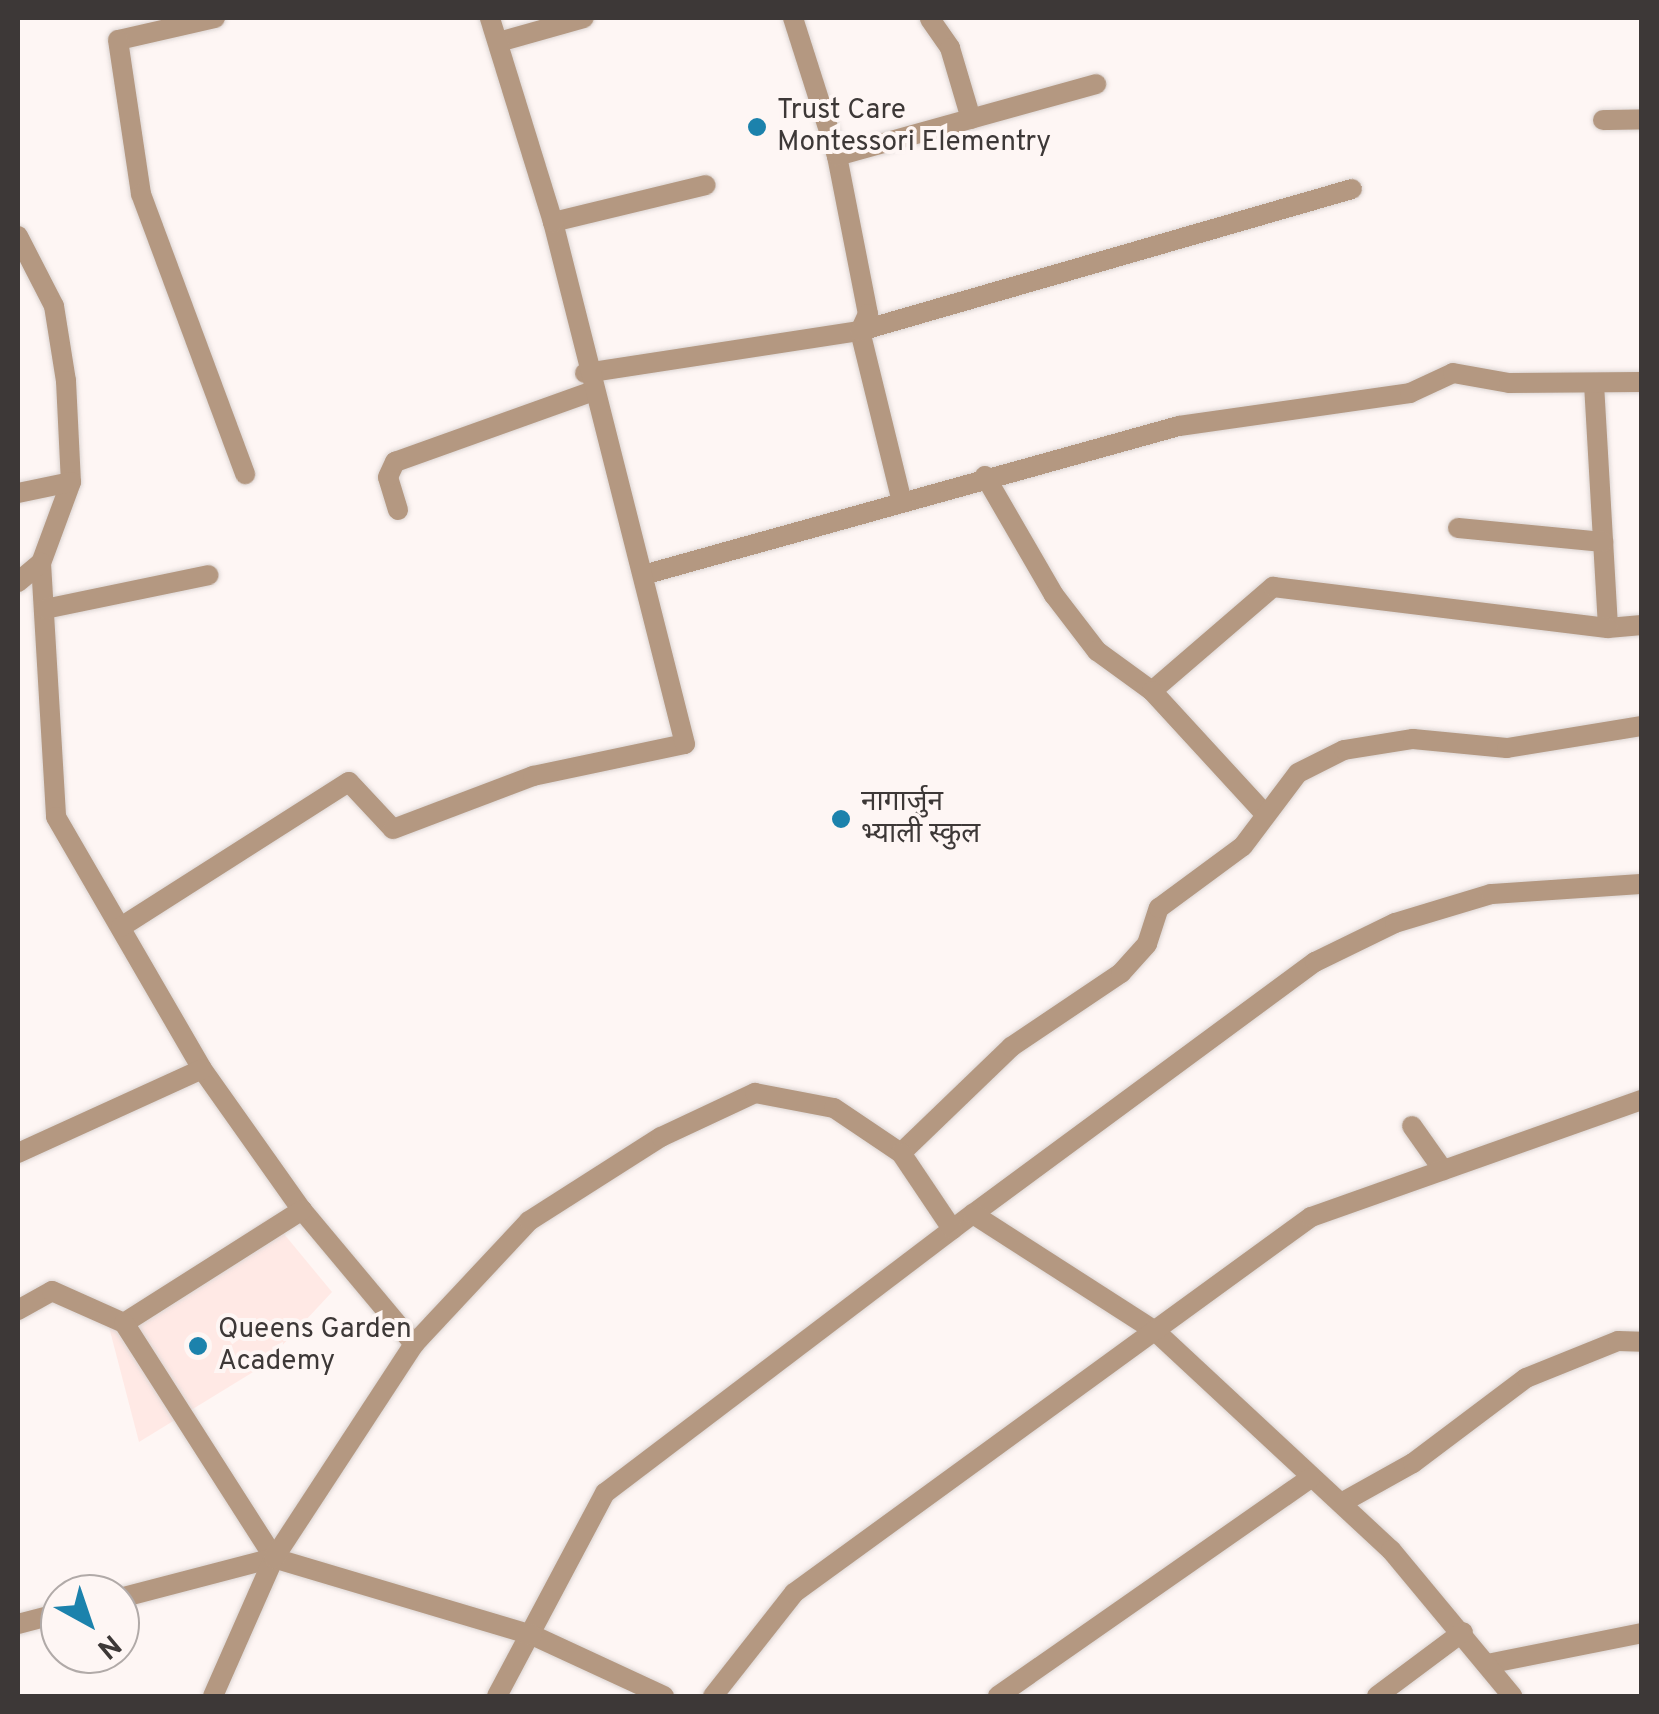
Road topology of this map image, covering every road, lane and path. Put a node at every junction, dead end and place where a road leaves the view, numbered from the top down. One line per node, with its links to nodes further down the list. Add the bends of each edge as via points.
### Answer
1 (215, 18): 20 (street, via 118,40 141,194)
2 (490, 18): 6 (street)
3 (584, 18): 6 (street)
4 (793, 18): 11 (street)
5 (930, 20): 8 (street, via 950,48)
6 (499, 42): 14 (street)
7 (1096, 84): 8 (street)
8 (971, 119): 11 (street)
9 (1604, 120): 10 (street)
10 (1642, 120)
11 (837, 156): 16 (street, via 868,314)
12 (706, 185): 14 (street)
13 (1352, 190): 16 (street)
14 (554, 222): 17 (street)
15 (18, 236): 22 (street, via 54,306)
16 (860, 331): 17 (street); 24 (street)
17 (588, 382): 25 (street, via 395,462 388,477); 30 (street)
18 (1642, 382): 19 (street)
19 (1594, 384): 21 (street, via 1452,372 1410,394 1180,426); 27 (street)
20 (245, 474)
21 (985, 476): 24 (street); 35 (street, via 1054,596 1097,651)
22 (71, 482): 23 (street); 28 (street)
23 (18, 493)
24 (901, 498): 30 (street)
25 (398, 510)
26 (1458, 528): 27 (street)
27 (1603, 542): 34 (street)
28 (40, 563): 31 (street); 32 (street)
29 (209, 575): 32 (street)
30 (644, 575): 39 (street, via 687,735 678,751 533,776 393,829 348,782)
31 (18, 582)
32 (45, 609): 39 (street, via 56,817)
33 (1642, 625): 34 (street)
34 (1608, 628): 35 (street, via 1273,587)
35 (1152, 691): 37 (street)
36 (1642, 726): 37 (street, via 1507,748 1413,739 1344,750 1298,773)
37 (1264, 813): 44 (street, via 1243,846 1159,908 1148,944 1101,992 1012,1048)
38 (1642, 884): 47 (street, via 1491,894 1379,930 1315,962)
39 (121, 926): 40 (street)
40 (202, 1068): 43 (street); 46 (street)
41 (1642, 1100): 45 (street)
42 (1412, 1126): 45 (street)
43 (18, 1153)
44 (901, 1153): 48 (street); 53 (street, via 834,1108 755,1092 661,1136 529,1221)
45 (1444, 1170): 51 (street, via 1311,1217)
46 (302, 1210): 50 (street); 53 (street)
47 (972, 1214): 48 (street); 51 (street)
48 (952, 1229): 60 (street, via 605,1493)
49 (18, 1310): 50 (street, via 52,1291)
50 (124, 1323): 56 (street)
51 (1154, 1330): 54 (street); 65 (street, via 794,1592)
52 (1642, 1342): 55 (street, via 1618,1341 1526,1378 1413,1462)
53 (414, 1344): 56 (street)
54 (1312, 1478): 55 (street); 66 (street)
55 (1343, 1502): 58 (street)
56 (274, 1558): 57 (street); 60 (street); 62 (street)
57 (140, 1593)
58 (1463, 1632): 61 (street); 67 (street)
59 (1642, 1633): 61 (street)
60 (532, 1635): 63 (street); 64 (street)
61 (1488, 1664): 68 (street)
62 (213, 1696)
63 (497, 1696)
64 (664, 1696)
65 (713, 1696)
66 (998, 1696)
67 (1377, 1696)
68 (1512, 1696)

